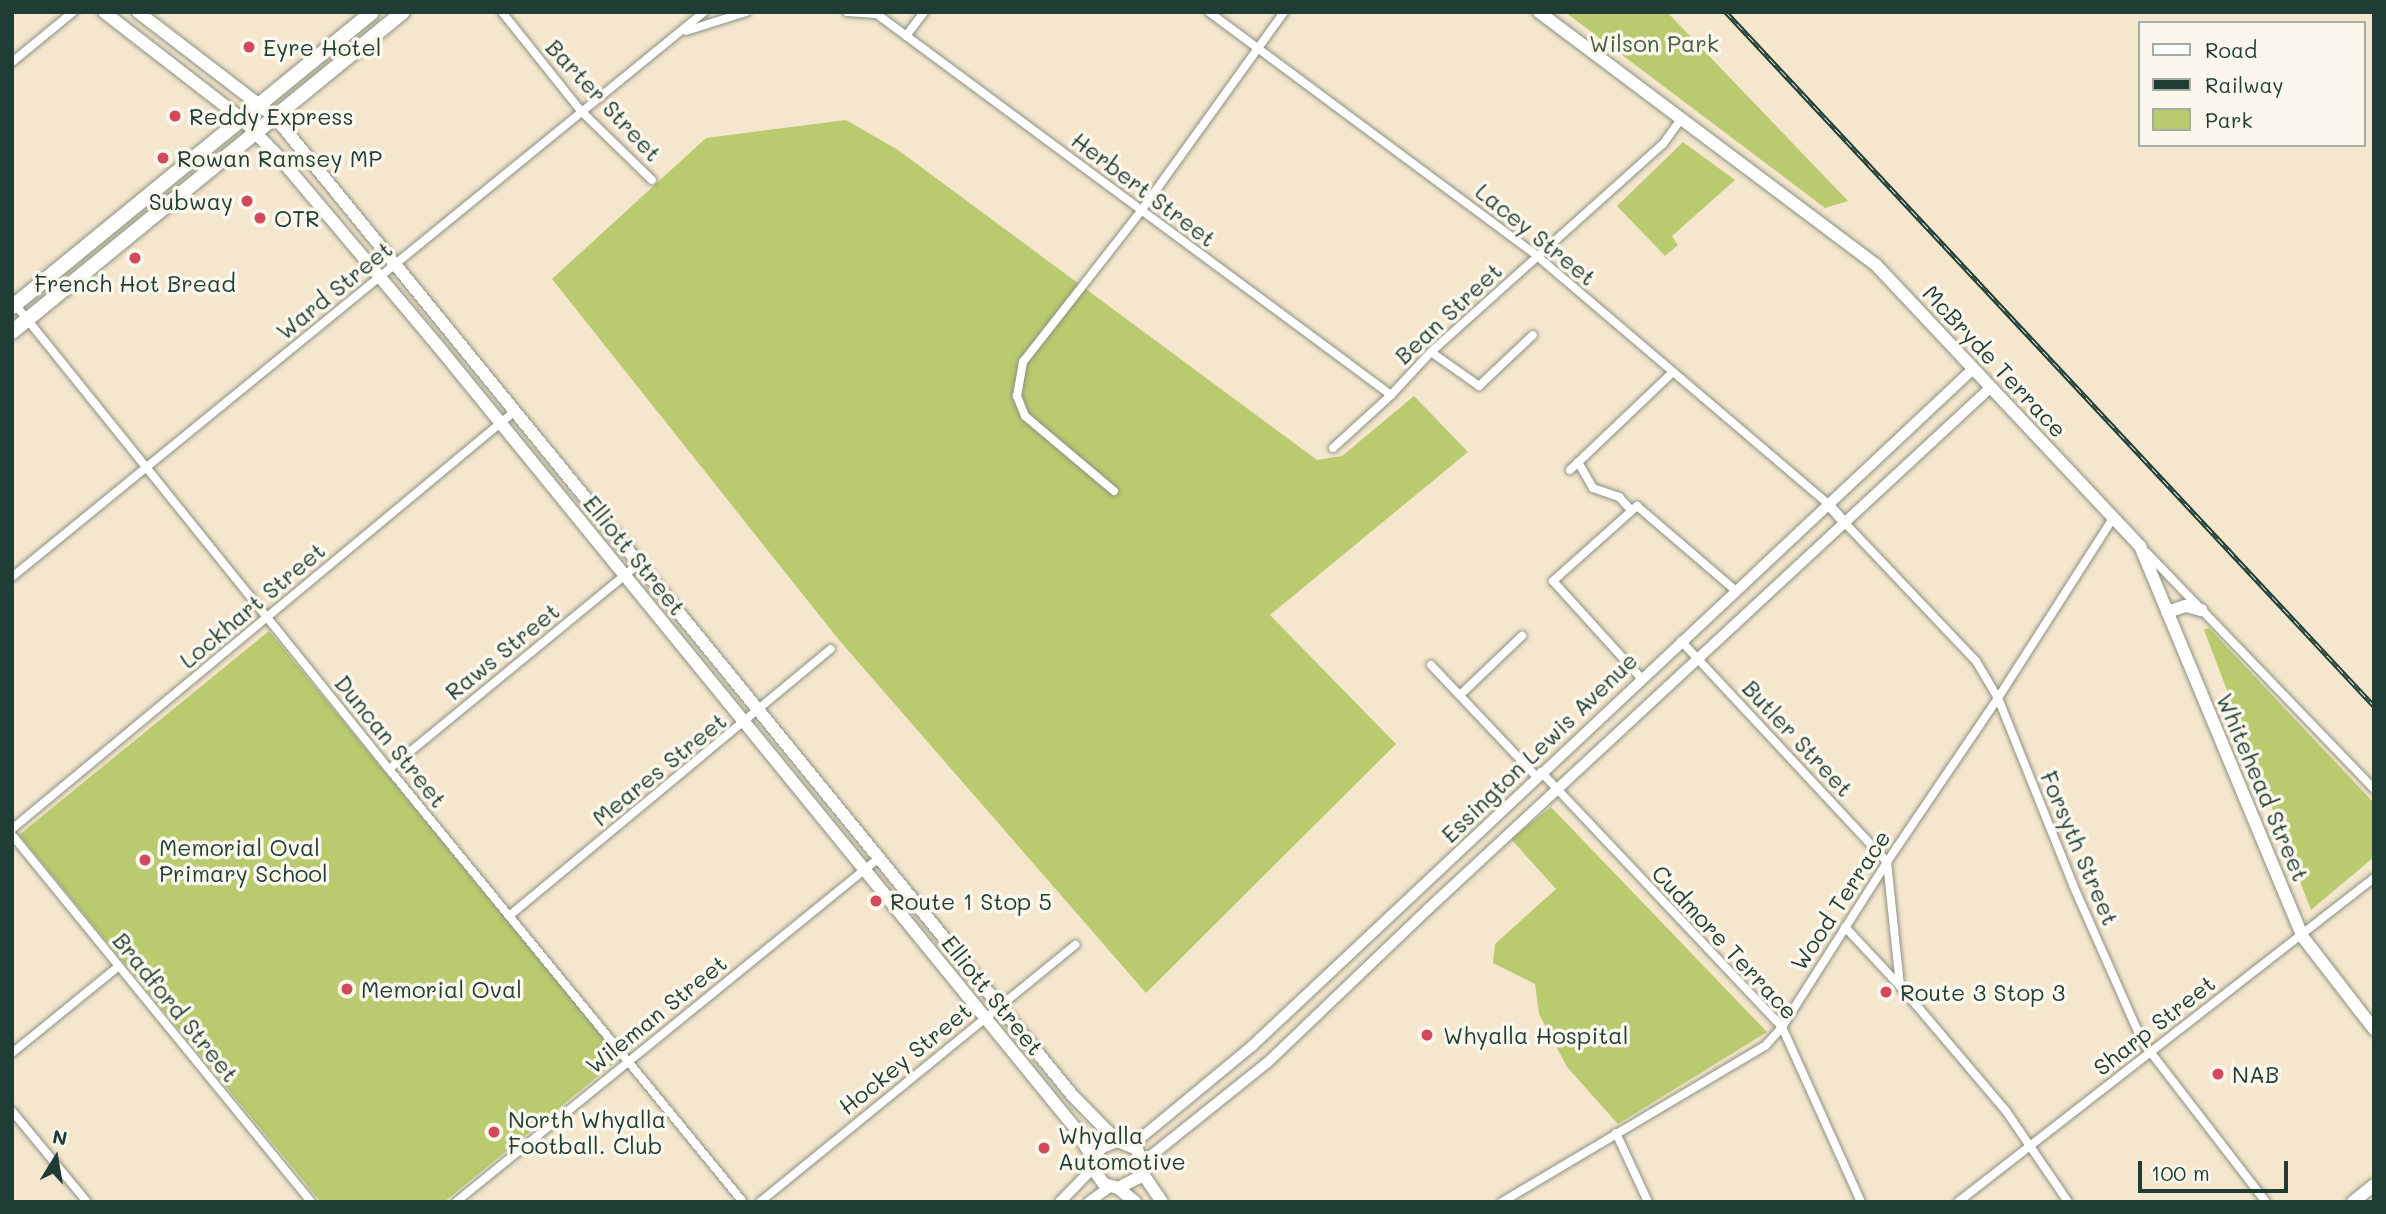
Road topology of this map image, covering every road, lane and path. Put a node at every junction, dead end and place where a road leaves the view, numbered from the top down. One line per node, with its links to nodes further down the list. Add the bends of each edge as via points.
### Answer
1 (73, 12): 20 (street)
2 (104, 12): 24 (main road, Elliott Street)
3 (138, 12): 21 (main road, Elliott Street)
4 (372, 12): 15 (highway)
5 (403, 12): 18 (highway)
6 (502, 12): 22 (street, Barter Street)
7 (704, 12): 16 (street, Ward Street)
8 (746, 12): 16 (street, Ward Street)
9 (847, 12): 14 (street)
10 (924, 12): 17 (street)
11 (1209, 12): 19 (street, Lacey Street)
12 (1284, 12): 19 (street)
13 (1539, 12): 25 (main road, McBryde Terrace)
14 (875, 13): 17 (street, Herbert Street)
15 (356, 26): 18 (highway); 21 (highway)
16 (681, 33): 22 (street, Ward Street)
17 (906, 36): 29 (street, Herbert Street)
18 (369, 40): 23 (highway)
19 (1258, 48): 29 (street); 31 (street, Lacey Street)
20 (12, 62)
21 (261, 103): 23 (main road, Elliott Street); 24 (highway)
22 (582, 111): 27 (street, Barter Street); 32 (street, Ward Street)
23 (275, 117): 26 (highway); 32 (main road, Elliott Street)
24 (242, 119): 26 (main road, Elliott Street); 28 (highway)
25 (1681, 119): 31 (street, Bean Street, via 1663,144); 39 (main road, McBryde Terrace, via 1876,265)
26 (256, 132): 30 (highway); 33 (main road, Elliott Street)
27 (652, 180)
28 (130, 210): 30 (highway); 34 (highway)
29 (1141, 211): 42 (street, Herbert Street); 49 (street, via 1023,362 1017,396 1025,416)
30 (142, 225): 35 (highway)
31 (1537, 256): 38 (street, Bean Street); 40 (street, Lacey Street)
32 (396, 265): 33 (street, Ward Street); 43 (main road, Elliott Street)
33 (380, 277): 44 (main road, Elliott Street); 47 (street, Ward Street)
34 (13, 304): 35 (street, Duncan Street)
35 (28, 319): 36 (highway); 47 (street, Duncan Street)
36 (12, 332)
37 (1533, 335): 38 (street, via 1479,386)
38 (1431, 352): 42 (street, Bean Street)
39 (1973, 369): 41 (main road, McBryde Terrace); 50 (street, Essington Lewis Avenue)
40 (1673, 372): 46 (street); 50 (street, Lacey Street)
41 (1991, 387): 52 (main road, McBryde Terrace); 53 (street, Essington Lewis Avenue)
42 (1391, 395): 45 (street, Bean Street)
43 (515, 411): 44 (street, Lockhart Street); 55 (main road, Elliott Street)
44 (501, 424): 56 (main road, Elliott Street); 61 (street, Lockhart Street)
45 (1333, 448)
46 (1578, 462): 48 (street); 51 (street, via 1593,488 1619,497)
47 (147, 467): 57 (street, Ward Street); 61 (street, Duncan Street)
48 (1570, 470)
49 (1114, 491)
50 (1827, 503): 53 (street); 58 (street, Essington Lewis Avenue)
51 (1630, 509): 58 (street, via 1637,506); 67 (street, via 1553,582)
52 (2113, 518): 54 (main road, McBryde Terrace); 69 (street, Wood Terrace)
53 (1844, 522): 65 (street, Essington Lewis Avenue); 69 (street, Forsyth Street, via 1976,661)
54 (2140, 546): 59 (street, McBryde Terrace); 60 (main road, Whitehead Street)
55 (640, 563): 56 (street, Raws Street); 70 (main road, Elliott Street)
56 (624, 576): 71 (main road, Elliott Street); 72 (street, Raws Street)
57 (12, 578)
58 (1735, 590): 63 (street, Essington Lewis Avenue)
59 (2201, 610): 60 (main road, via 2186,606); 75 (street, McBryde Terrace)
60 (2167, 612): 84 (main road, Whitehead Street)
61 (267, 617): 72 (street, Duncan Street); 76 (street, Lockhart Street)
62 (1522, 636): 68 (street)
63 (1681, 641): 65 (street, Butler Street); 67 (street, Essington Lewis Avenue)
64 (831, 649): 70 (street, Meares Street)
65 (1699, 660): 74 (street, Essington Lewis Avenue); 79 (street, Butler Street)
66 (1432, 665): 68 (street, Cudmore Terrace)
67 (1641, 678): 73 (street, Essington Lewis Avenue)
68 (1460, 695): 73 (street, Cudmore Terrace)
69 (1998, 698): 79 (street, Wood Terrace); 92 (street, Forsyth Street, via 2073,885)
70 (759, 709): 71 (street, Meares Street); 78 (main road, Elliott Street)
71 (745, 723): 80 (main road, Elliott Street); 82 (street, Meares Street)
72 (389, 769): 82 (street, Duncan Street)
73 (1539, 774): 74 (street, Cudmore Terrace); 97 (street, Essington Lewis Avenue, via 1252,1046 1142,1137)
74 (1557, 789): 90 (street, Cudmore Terrace); 100 (street, Essington Lewis Avenue, via 1268,1063)
75 (2374, 789)
76 (12, 829)
77 (12, 835): 86 (street, Bradford Street)
78 (880, 857): 80 (street, Wileman Street); 88 (main road, Elliott Street)
79 (1887, 862): 83 (street, Wood Terrace); 87 (street)
80 (864, 870): 89 (main road, Elliott Street); 94 (street, Wileman Street)
81 (2374, 878): 84 (street, Sharp Street)
82 (509, 916): 94 (street, Duncan Street)
83 (1845, 927): 87 (street); 90 (street, Wood Terrace)
84 (2302, 936): 91 (main road, Whitehead Street); 92 (street, Sharp Street)
85 (1075, 945): 88 (street, Hockey Street)
86 (118, 967): 93 (street); 104 (street, Bradford Street)
87 (1900, 986): 98 (street)
88 (1001, 1004): 89 (street, Hockey Street); 97 (main road, Elliott Street, via 1073,1096)
89 (985, 1019): 99 (main road, Elliott Street, via 1076,1128); 107 (street, Hockey Street)
90 (1782, 1027): 96 (street, Wood Terrace, via 1766,1045); 114 (street, Cudmore Terrace)
91 (2374, 1029)
92 (2150, 1051): 98 (street, Sharp Street); 117 (street, Forsyth Street)
93 (12, 1053)
94 (628, 1063): 105 (street, Wileman Street); 106 (street, Duncan Street)
95 (12, 1111): 103 (street)
96 (1616, 1133): 112 (street, Wood Terrace); 113 (street)
97 (1120, 1141): 99 (main road, via 1102,1147); 100 (main road, via 1137,1149)
98 (2031, 1144): 115 (street, Sharp Street); 116 (street)
99 (1094, 1164): 102 (main road, via 1099,1179); 108 (street)
100 (1142, 1167): 102 (main road, via 1133,1184); 111 (main road)
101 (2374, 1185): 118 (main road)
102 (1114, 1188): 109 (street); 110 (main road)
103 (87, 1202)
104 (311, 1202)
105 (456, 1202)
106 (743, 1202)
107 (760, 1202)
108 (1060, 1202)
109 (1089, 1202)
110 (1135, 1202)
111 (1162, 1202)
112 (1502, 1202)
113 (1648, 1202)
114 (1861, 1202)
115 (1958, 1202)
116 (2068, 1202)
117 (2266, 1202)
118 (2353, 1202)

